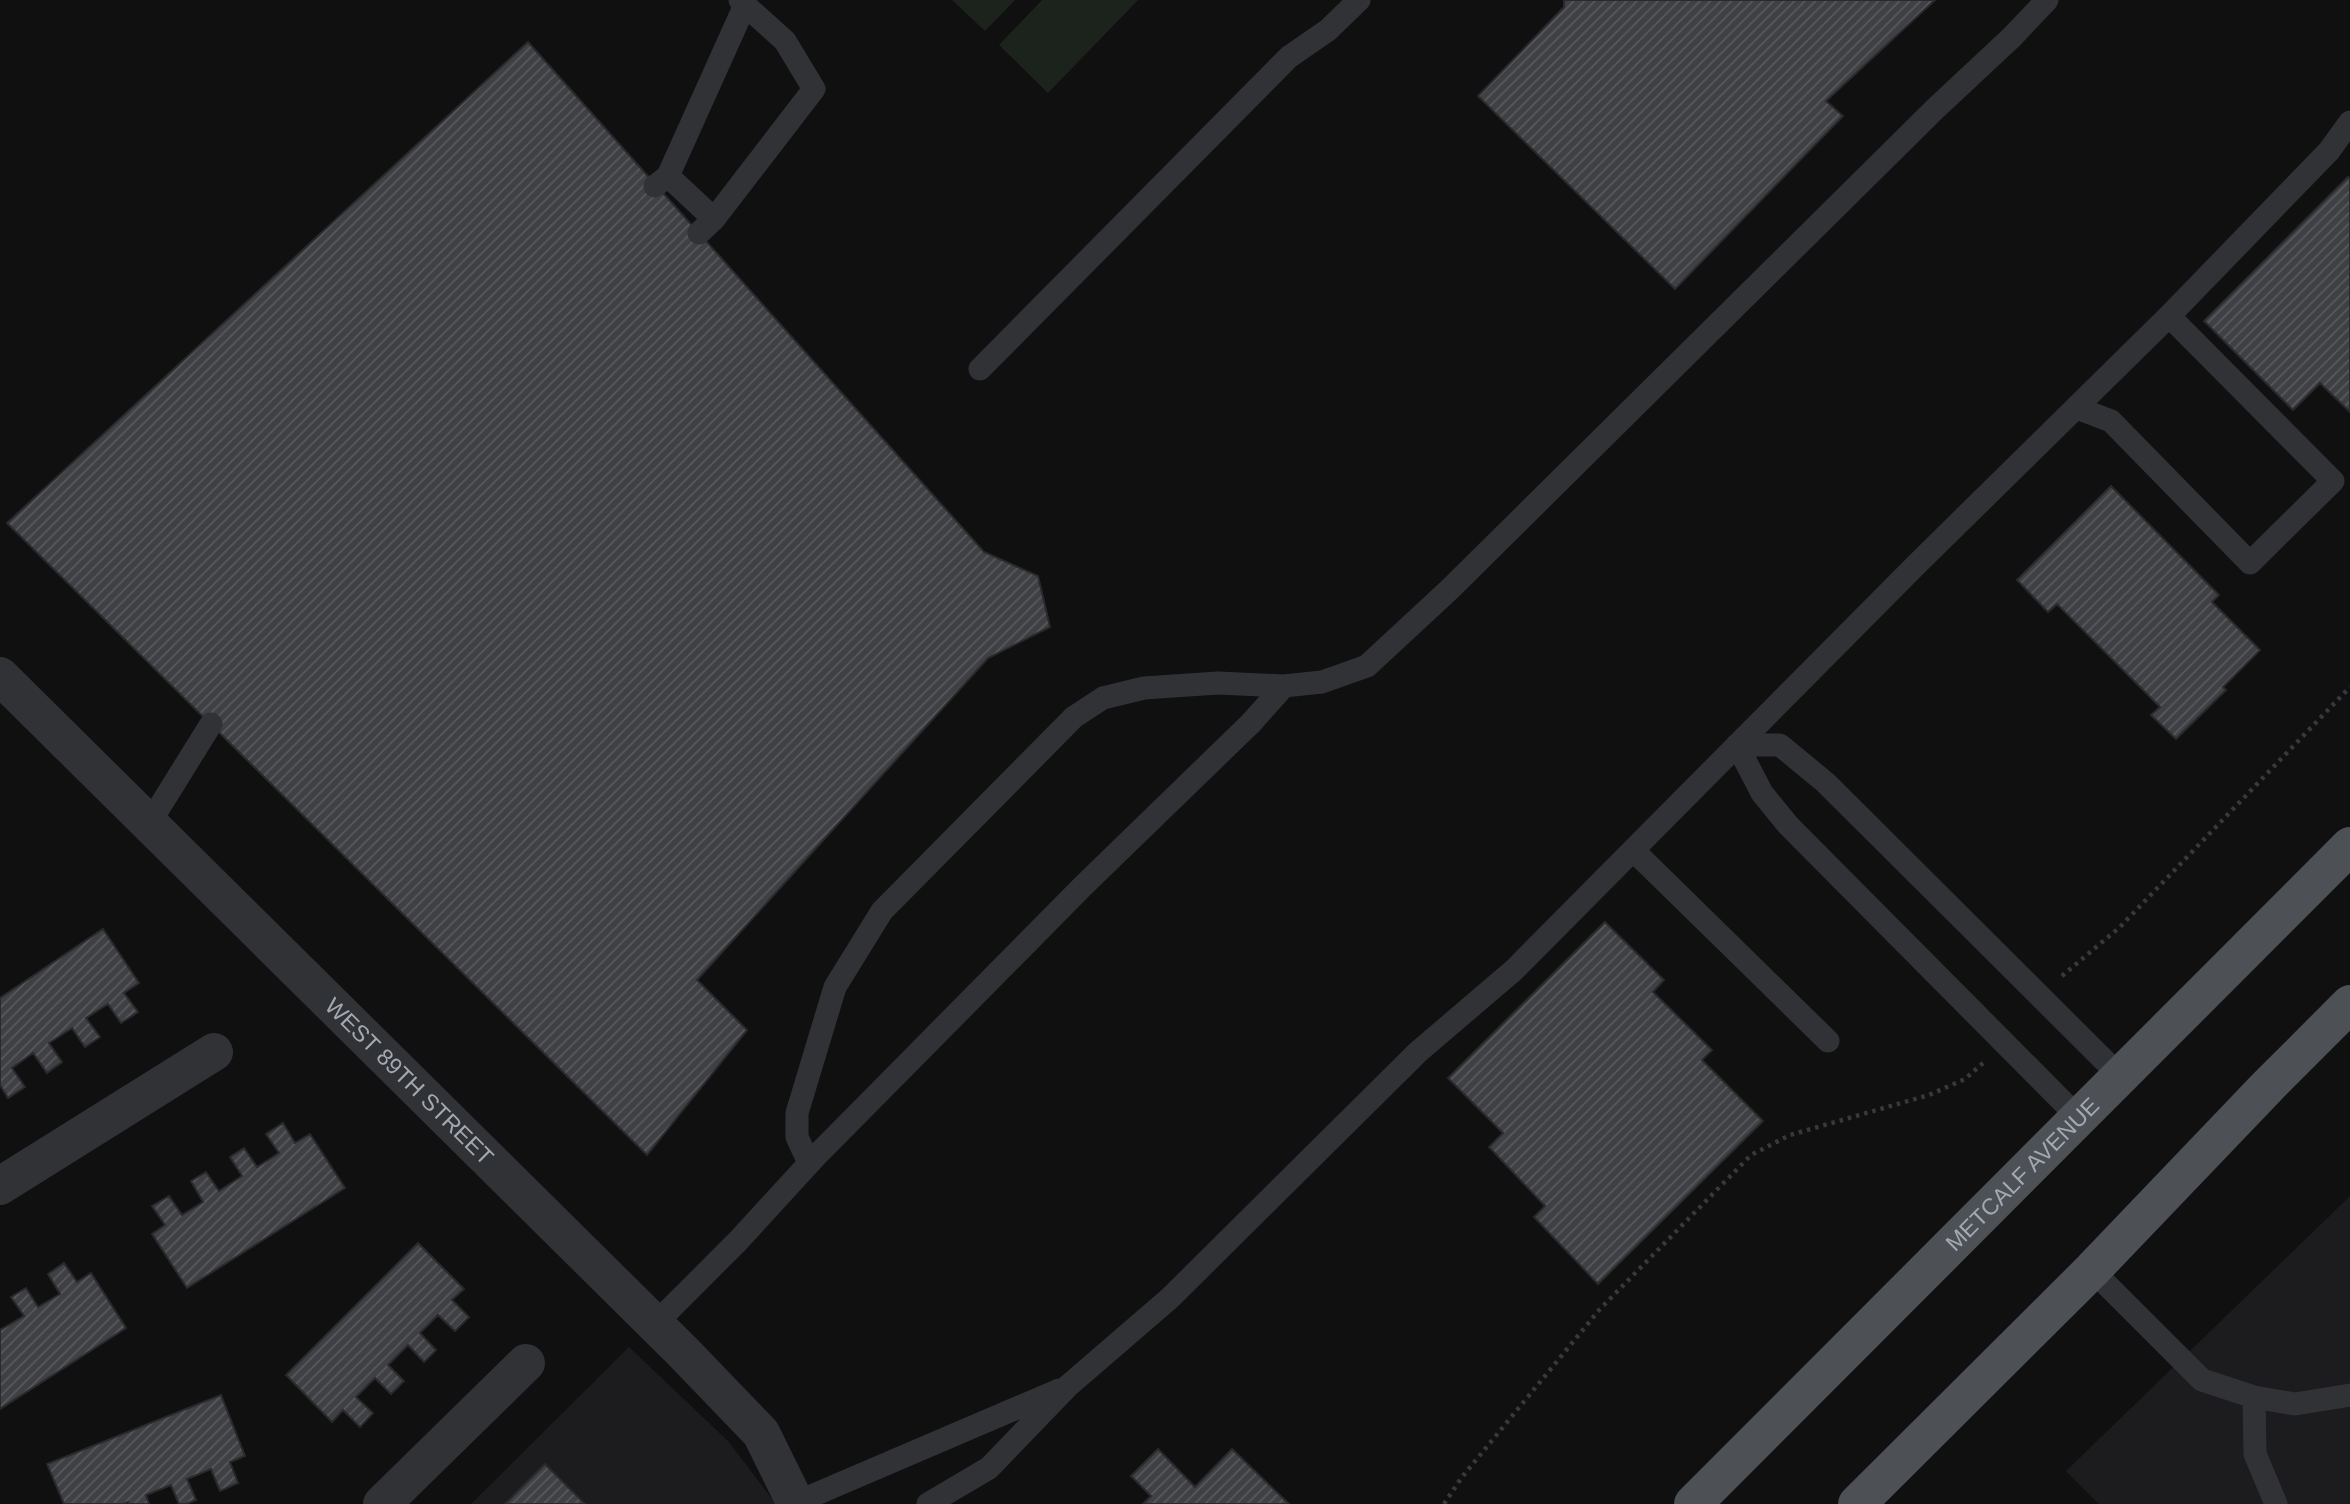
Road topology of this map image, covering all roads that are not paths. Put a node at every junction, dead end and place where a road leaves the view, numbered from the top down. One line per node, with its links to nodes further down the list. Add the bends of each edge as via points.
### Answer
1 (1359, 0): 6 (lane, via 1328,30 1289,57)
2 (2047, 0): 9 (lane, via 1367,666 1322,682)
3 (742, 2): 3 (lane, via 785,41 814,89 706,226 661,181)
4 (2350, 122): 5 (lane, via 2329,151)
5 (2169, 316): 7 (lane); 7 (lane, via 2333,481 2250,563 2111,421)
6 (980, 369)
7 (2077, 408): 11 (lane)
8 (0, 676): 12 (street, WEST 89TH STREET)
9 (1284, 686): 20 (lane); 20 (lane, via 1218,683 1144,688 1102,698 1074,717 882,911 835,987 797,1113 797,1138)
10 (211, 724): 12 (lane)
11 (1737, 745): 14 (lane); 18 (lane, via 1780,745 1826,783); 19 (lane, via 1762,793 1788,825)
12 (149, 824): 23 (street, WEST 89TH STREET)
13 (2350, 846): 18 (main road, METCALF AVENUE)
14 (1633, 850): 16 (lane); 25 (lane, via 1514,970 1418,1052 1170,1298)
15 (2350, 1004): 22 (main road)
16 (1828, 1041)
17 (214, 1052): 21 (street)
18 (2120, 1076): 19 (main road, METCALF AVENUE)
19 (2078, 1117): 31 (main road, METCALF AVENUE)
20 (809, 1163): 23 (lane)
21 (0, 1186)
22 (2092, 1270): 27 (lane, via 2202,1380); 32 (main road)
23 (655, 1324): 28 (street, WEST 89TH STREET, via 761,1433)
24 (526, 1363): 29 (street)
25 (1068, 1386): 28 (lane); 30 (lane, via 989,1468)
26 (2350, 1395): 27 (lane, via 2295,1404)
27 (2254, 1397): 33 (lane, via 2255,1454)
28 (795, 1503)
29 (382, 1504)
30 (928, 1504)
31 (1693, 1504)
32 (1857, 1504)
33 (2276, 1504)

